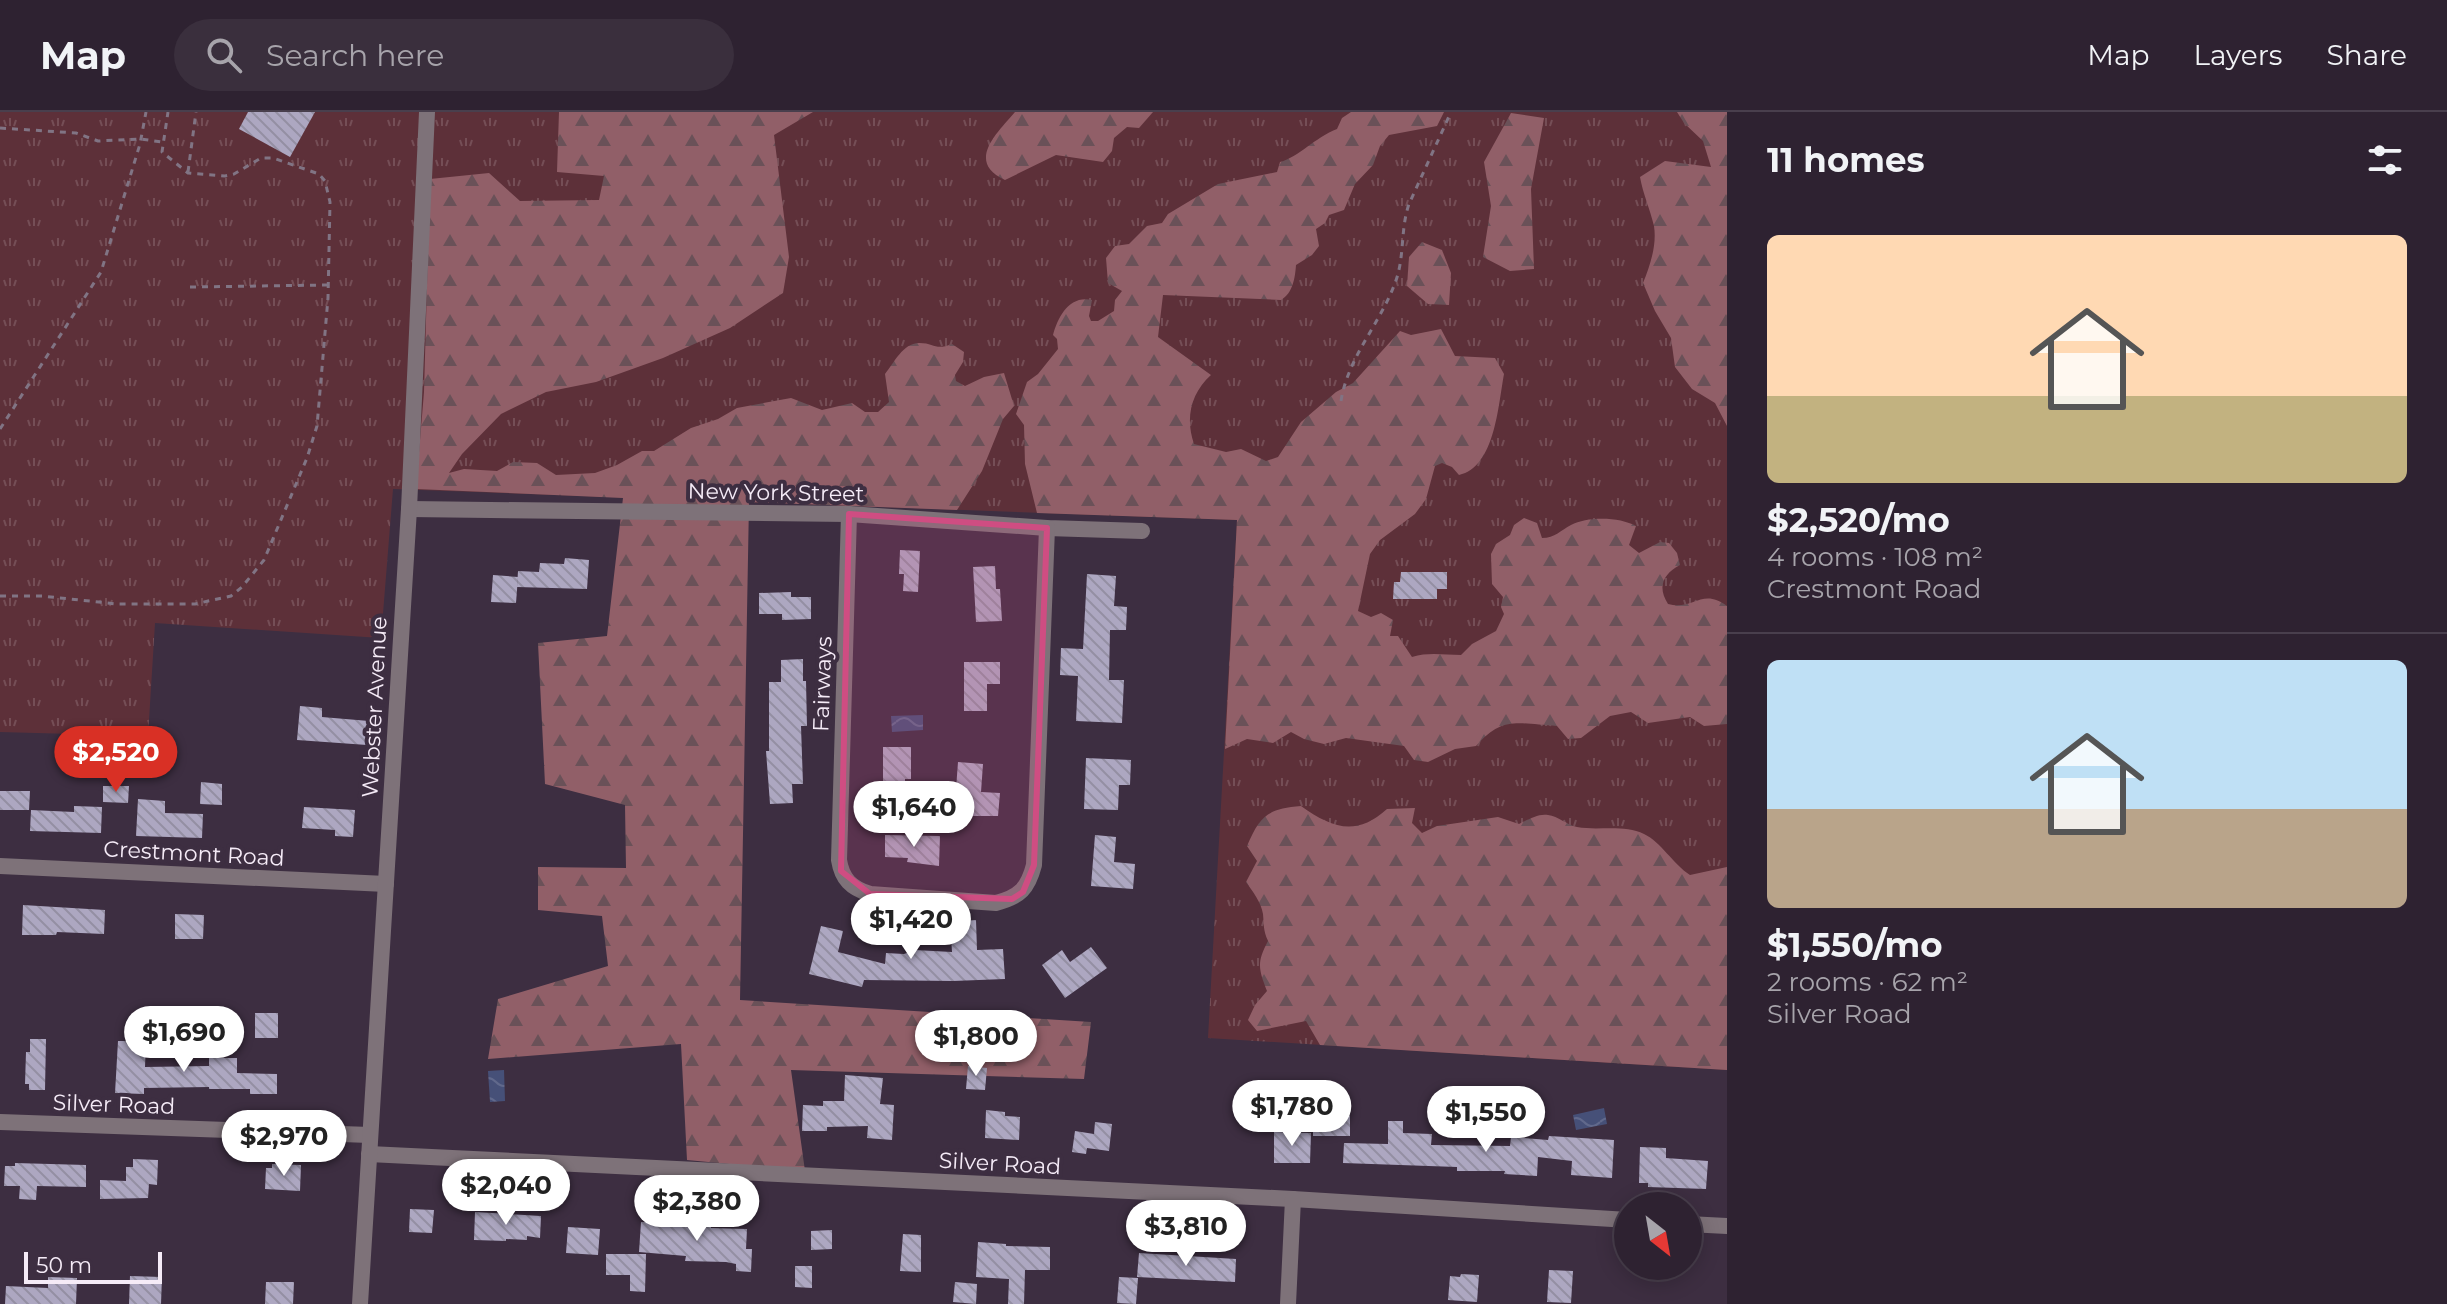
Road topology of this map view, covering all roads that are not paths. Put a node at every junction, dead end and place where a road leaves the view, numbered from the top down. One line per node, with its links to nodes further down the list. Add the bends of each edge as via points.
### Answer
1 (427, 112): 2 (street, Webster Avenue)
2 (409, 509): 3 (street, New York Street); 7 (street, Webster Avenue)
3 (849, 514): 4 (street, New York Street); 4 (street, Fairways, via 841,871 858,890 996,903 1023,892 1034,865)
4 (1047, 528): 5 (street, New York Street)
5 (1142, 531)
6 (0, 866): 7 (street, Crestmont Road)
7 (386, 884): 9 (street, Webster Avenue)
8 (0, 1122): 9 (street, Silver Road)
9 (370, 1135): 10 (street, Webster Avenue)
10 (369, 1154): 11 (street, Silver Road); 15 (street, Webster Avenue)
11 (1293, 1199): 12 (street, Silver Road); 16 (street)
12 (1614, 1219)
13 (1702, 1225): 14 (street)
14 (1727, 1226)
15 (360, 1304)
16 (1288, 1304)

